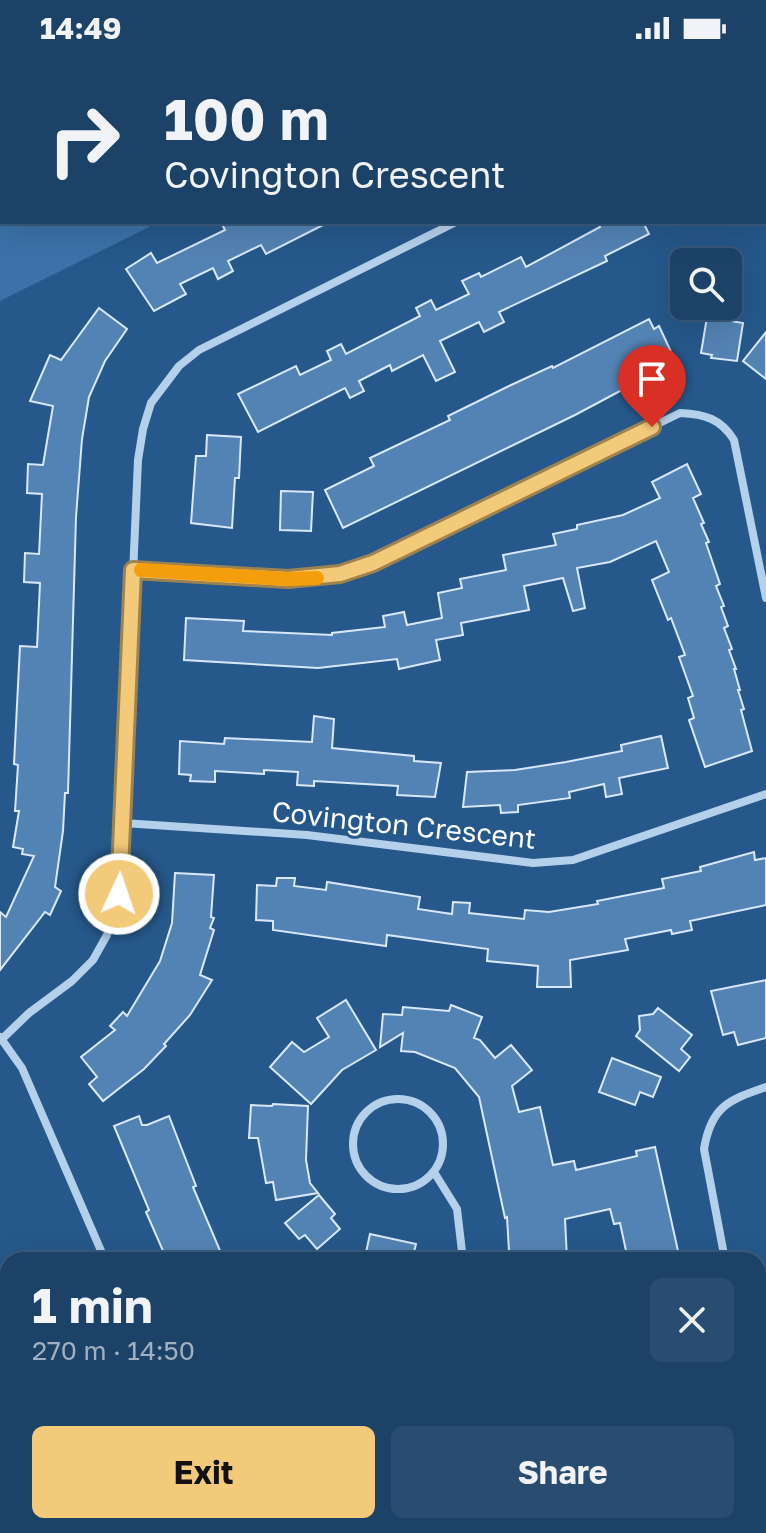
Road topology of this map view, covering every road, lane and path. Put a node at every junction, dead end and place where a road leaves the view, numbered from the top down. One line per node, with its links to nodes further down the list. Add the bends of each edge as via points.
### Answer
1 (452, 224): 2 (street, via 219,338 179,366 151,403 143,429)
2 (133, 570): 3 (street, via 288,579 340,574 373,563 680,413 712,418 734,440); 5 (street)
3 (766, 598)
4 (766, 794): 5 (street, Covington Crescent, via 555,863 307,835)
5 (123, 823): 6 (street, via 119,894 93,960)
6 (1, 1038): 9 (street, via 22,1068)
7 (766, 1087): 11 (street, via 734,1098 706,1136)
8 (434, 1172): 8 (street, via 443,1151 442,1135 425,1108 388,1100 360,1119 354,1155 372,1181 395,1190 411,1188); 10 (street, via 457,1209)
9 (102, 1252)
10 (462, 1252)
11 (723, 1252)

